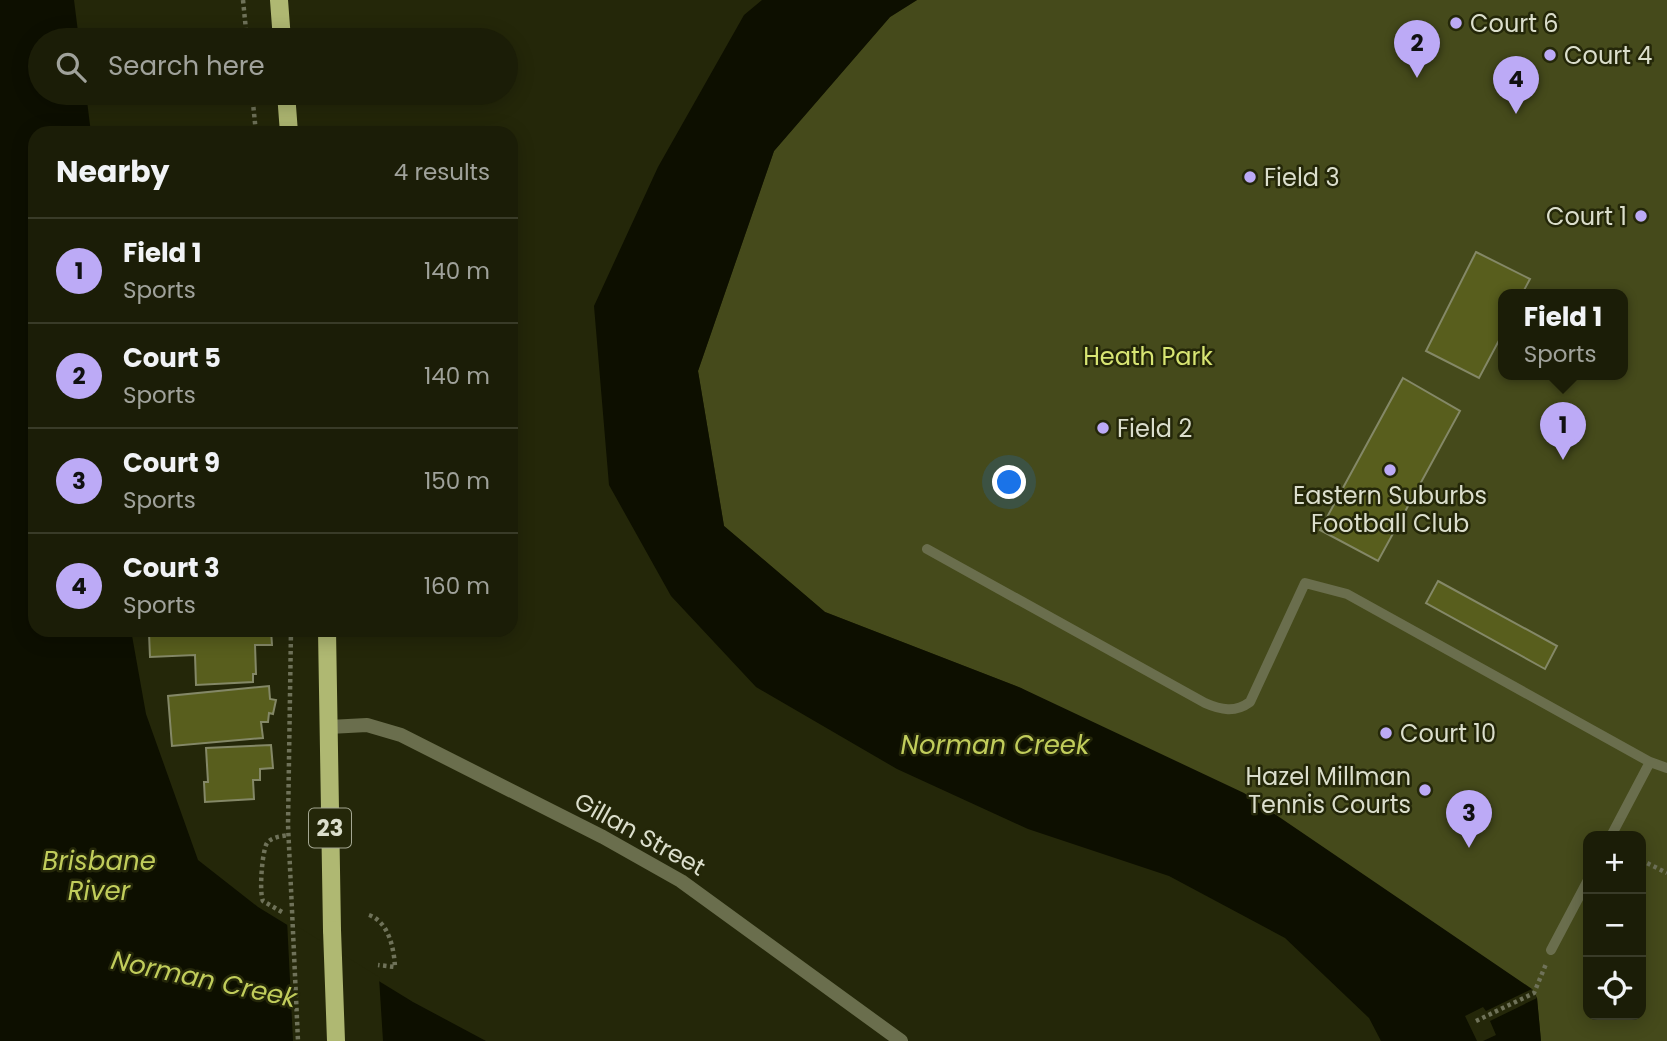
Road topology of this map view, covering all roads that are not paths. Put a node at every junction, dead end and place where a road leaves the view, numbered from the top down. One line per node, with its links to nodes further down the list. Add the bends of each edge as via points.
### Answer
1 (279, 0): 2 (main road)
2 (281, 28)
3 (287, 105): 4 (main road)
4 (288, 126)
5 (928, 549): 8 (lane, via 1221,710 1242,708 1250,702 1305,583 1347,594)
6 (327, 637): 7 (main road, 23)
7 (329, 727): 13 (main road, 23, bridge); 14 (street, Gillan Street, via 367,725 401,735 603,837 698,892)
8 (1650, 762): 9 (lane); 10 (lane)
9 (1667, 768)
10 (1614, 831)
11 (1583, 889): 12 (lane)
12 (1551, 950)
13 (336, 1041)
14 (901, 1041)

